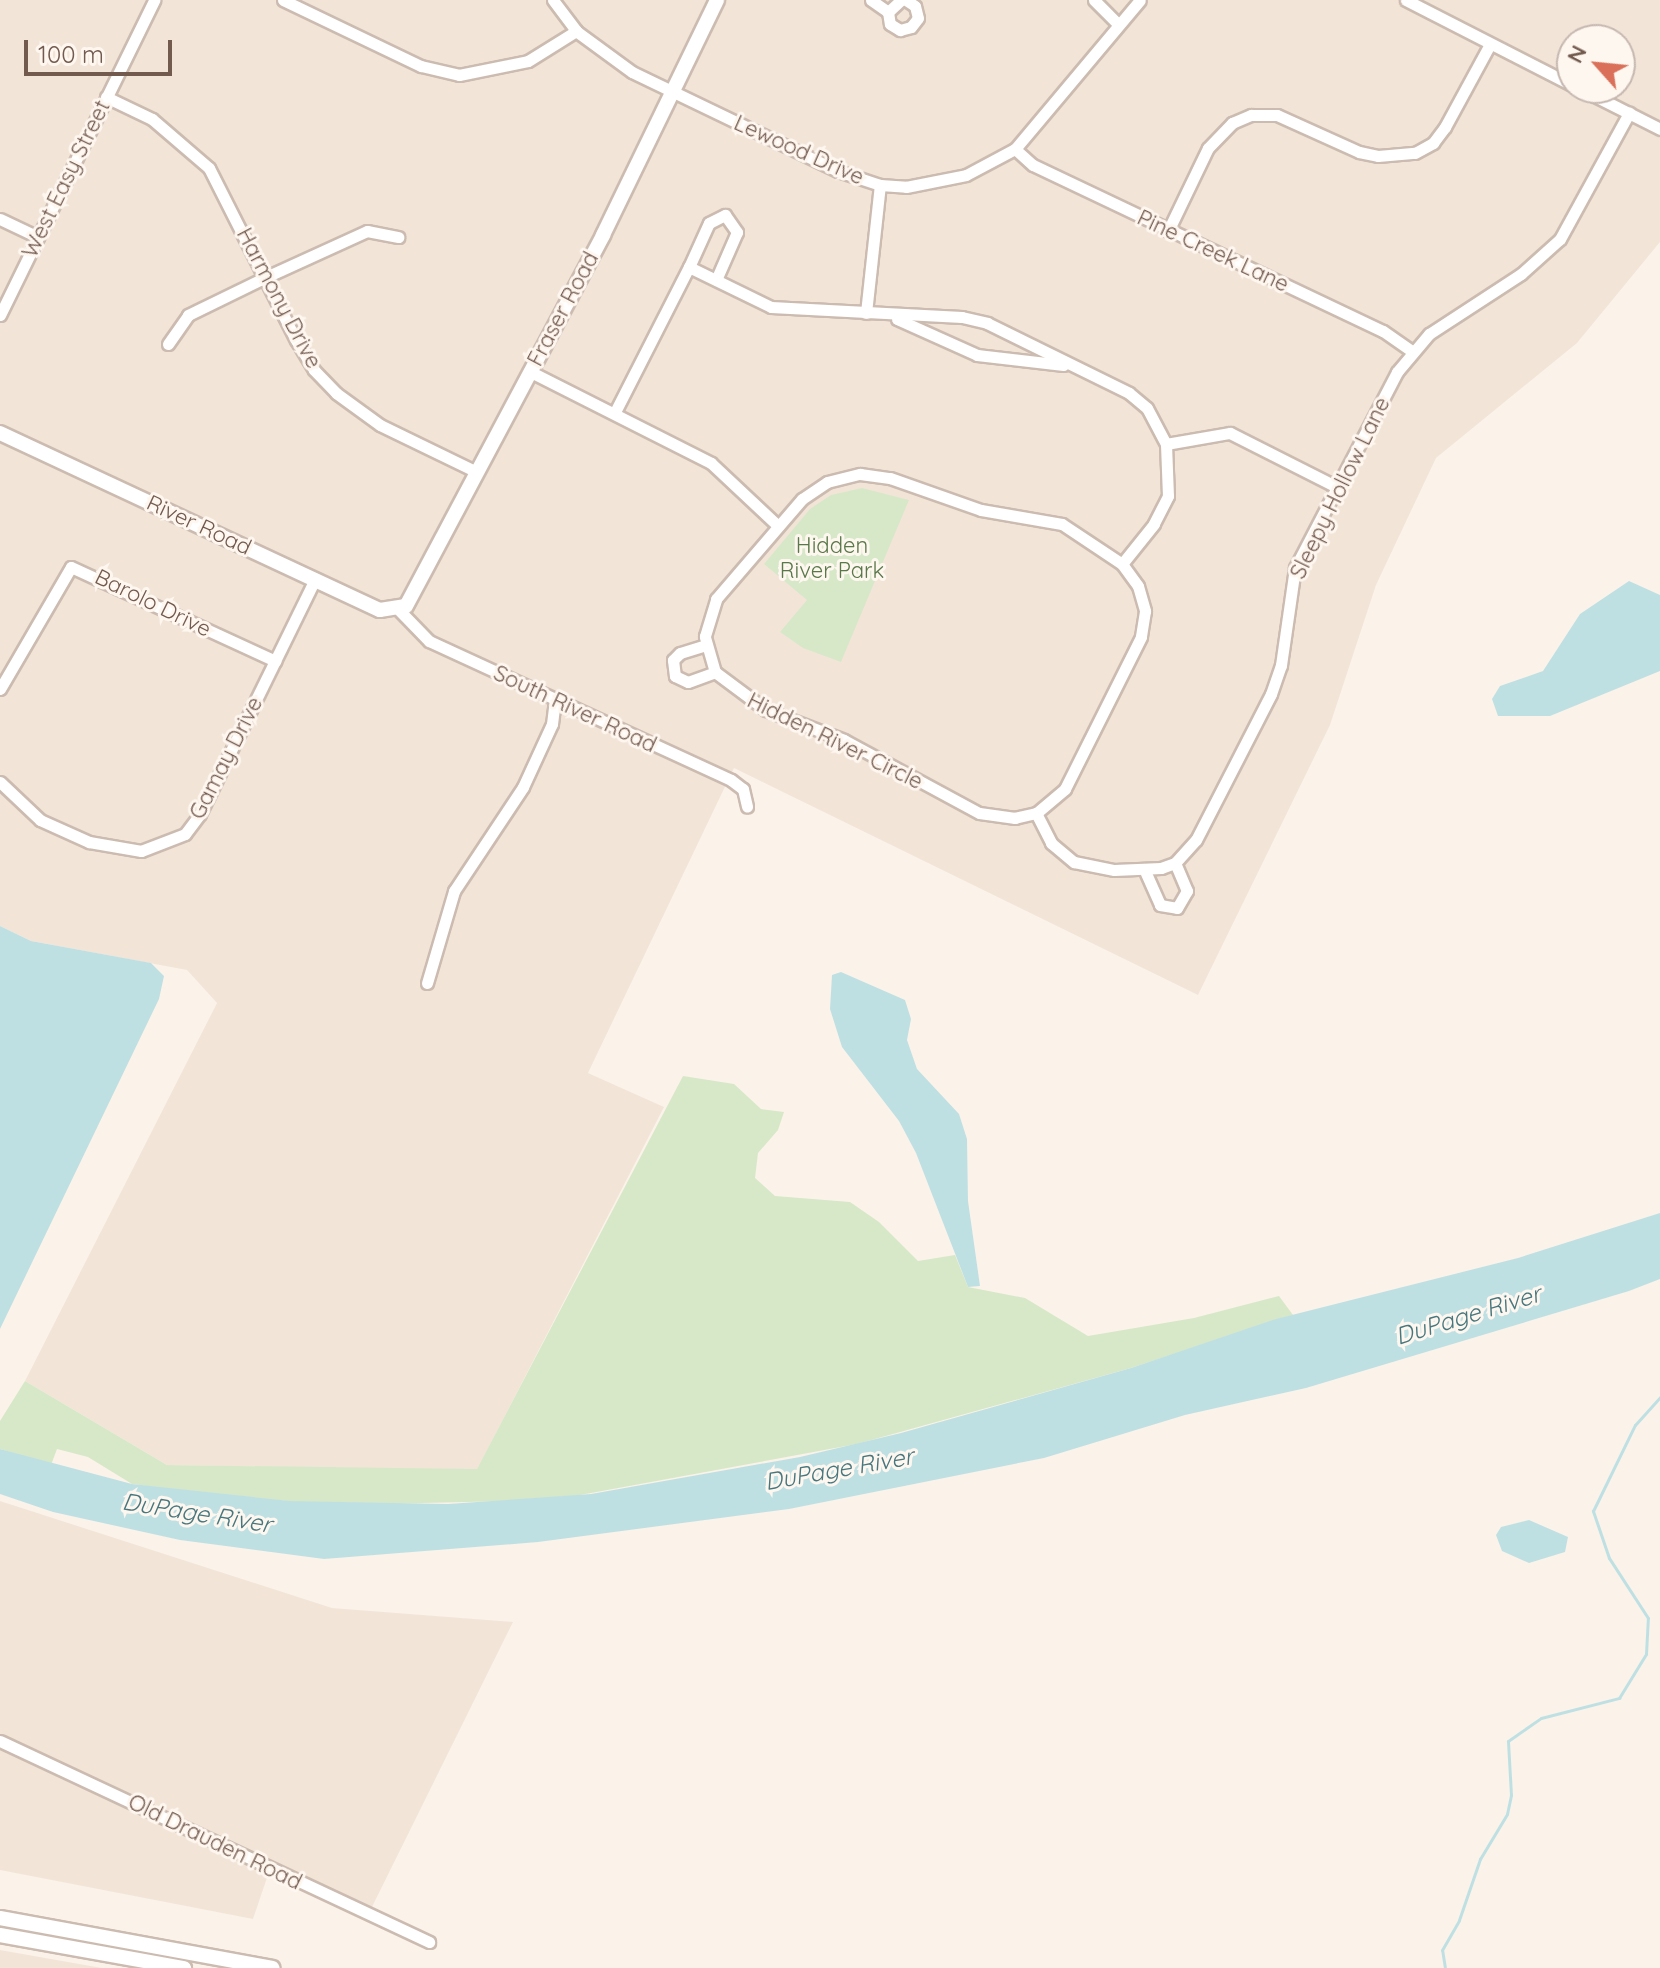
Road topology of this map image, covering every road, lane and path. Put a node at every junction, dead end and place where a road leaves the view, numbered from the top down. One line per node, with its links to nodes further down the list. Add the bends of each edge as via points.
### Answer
1 (154, 0): 16 (street, West Easy Street)
2 (283, 0): 12 (street, via 421,66 459,75 528,61)
3 (553, 0): 12 (street, Lewood Drive)
4 (717, 0): 15 (street, Fraser Road)
5 (871, 0): 10 (street)
6 (903, 0): 10 (street); 10 (street, via 918,12 911,27 894,28)
7 (1094, 0): 11 (street)
8 (1140, 0): 11 (street, Lewood Drive)
9 (1406, 0): 13 (street)
10 (888, 12)
11 (1118, 24): 20 (street, Lewood Drive)
12 (576, 31): 15 (street, Lewood Drive, via 608,58)
13 (1490, 44): 14 (street); 23 (street, via 1445,127 1433,143 1415,153 1359,152 1277,115 1232,123 1208,148)
14 (1556, 77)
15 (673, 91): 21 (street, Lewood Drive, via 838,171); 35 (street, Fraser Road)
16 (106, 97): 24 (street, West Easy Street); 27 (street, Harmony Drive, via 152,119 209,168)
17 (1611, 104): 18 (street)
18 (1629, 113): 19 (street); 33 (street, Sleepy Hollow Lane, via 1560,239 1521,274 1429,334)
19 (1660, 129)
20 (1015, 149): 21 (street, Lewood Drive, via 939,182); 23 (street, Pine Creek Lane, via 1033,165)
21 (880, 185): 29 (street)
22 (0, 219): 24 (street)
23 (1168, 231): 33 (street, Pine Creek Lane, via 1383,331)
24 (38, 237): 30 (street, West Easy Street)
25 (398, 237): 27 (street, via 367,231)
26 (689, 267): 28 (street); 28 (street, via 709,223 725,215 737,232); 36 (street)
27 (266, 277): 32 (street, via 188,315); 39 (street, Harmony Drive, via 314,370 336,393 359,414)
28 (716, 280): 29 (street, via 771,307)
29 (866, 313): 31 (street)
30 (0, 315)
31 (893, 317): 34 (street, via 977,355); 34 (street, via 962,317 987,323)
32 (168, 344)
33 (1412, 351): 40 (street, Sleepy Hollow Lane)
34 (1073, 366): 38 (street, via 1138,400)
35 (529, 371): 36 (street); 39 (street, Fraser Road)
36 (615, 412): 41 (street, via 711,463)
37 (0, 433): 43 (street, River Road)
38 (1166, 444): 40 (street, via 1230,433); 42 (street, via 1168,496 1154,524)
39 (477, 472): 44 (street, Fraser Road, via 413,600)
40 (1339, 488): 53 (street, Sleepy Hollow Lane, via 1295,568 1281,665 1271,694 1196,840)
41 (777, 525): 42 (street, via 827,482 874,475 981,510 1051,520); 45 (street, via 716,599)
42 (1122, 564): 52 (street, via 1138,586 1145,611 1141,637 1065,789)
43 (315, 579): 44 (street, River Road, via 380,610); 46 (street, Gamay Drive)
44 (399, 610): 49 (street, South River Road, via 429,641)
45 (706, 645): 47 (street); 47 (street, via 680,653 673,660 675,676 688,682)
46 (275, 661): 48 (street, Barolo Drive, via 71,567); 50 (street, Gamay Drive, via 200,814 185,834 165,845 114,849 63,832 18,802)
47 (715, 672): 52 (street, Hidden River Circle, via 766,710 844,740 979,813 1015,818)
48 (0, 689)
49 (555, 701): 51 (street, South River Road, via 731,780 743,789); 55 (street, via 552,724 523,787 454,891)
50 (0, 782)
51 (747, 807)
52 (1036, 813): 54 (street, via 1051,843 1074,862)
53 (1175, 863): 54 (street); 54 (street, via 1187,891 1177,908 1160,905)
54 (1145, 871)
55 (427, 983)
56 (0, 1741): 59 (street, Old Drauden Road)
57 (0, 1918): 61 (street)
58 (0, 1935): 60 (street)
59 (429, 1942)
60 (184, 1968)
61 (272, 1968)

